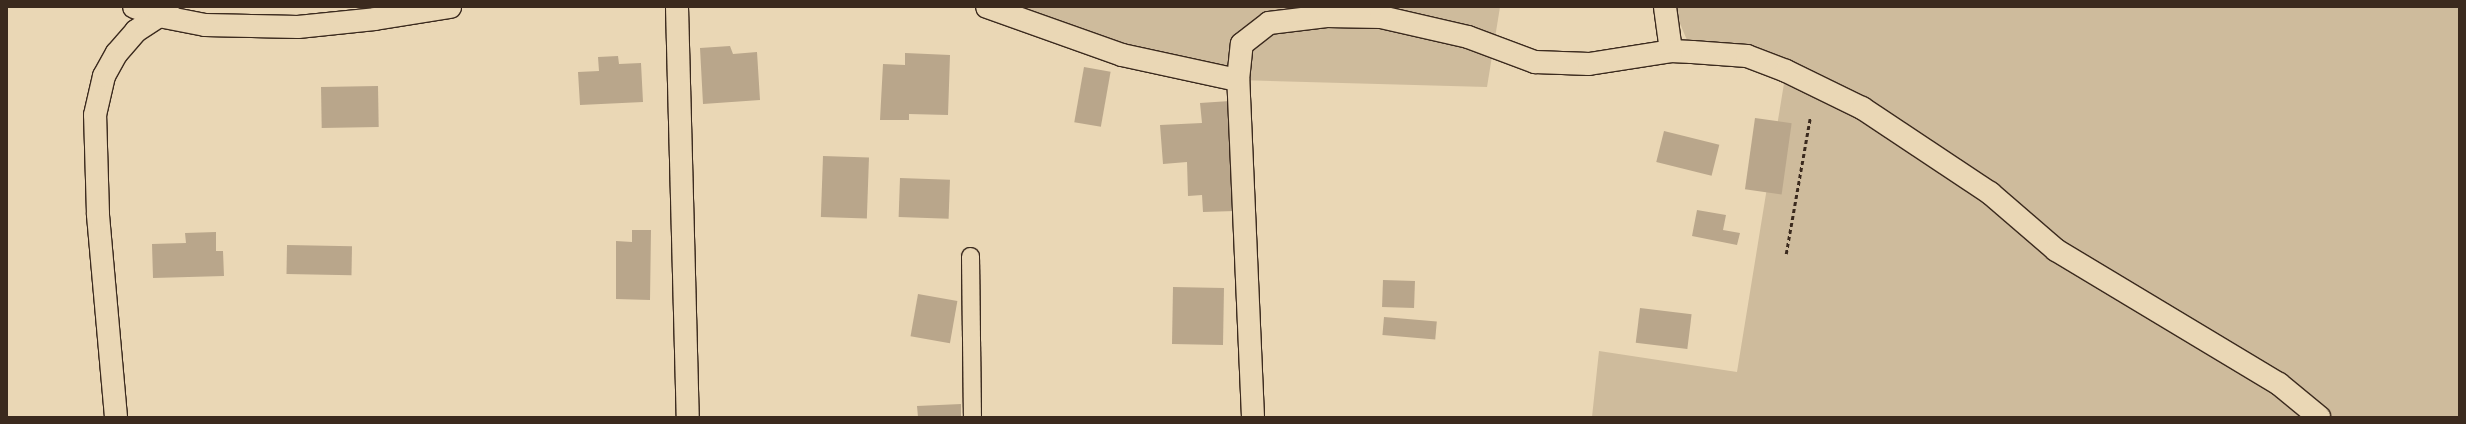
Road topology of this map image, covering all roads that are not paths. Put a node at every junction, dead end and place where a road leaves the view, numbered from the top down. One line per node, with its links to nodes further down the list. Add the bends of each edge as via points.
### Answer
1 (134, 7): 7 (street)
2 (185, 7): 7 (street)
3 (450, 7): 7 (street, via 375,19 298,27 205,25)
4 (677, 7): 12 (street)
5 (987, 7): 9 (street, via 1122,55)
6 (1665, 7): 8 (street)
7 (155, 12): 11 (street, via 117,53 104,76 95,115 98,214)
8 (1671, 51): 9 (street, via 1589,64 1536,62 1468,37 1382,17 1294,18 1268,23 1242,44); 15 (street, via 1748,56 1862,108 1990,193 2056,250 2279,384)
9 (1238, 80): 14 (street)
10 (970, 256): 13 (lane)
11 (116, 417)
12 (688, 417)
13 (972, 417)
14 (1253, 417)
15 (2319, 417)

